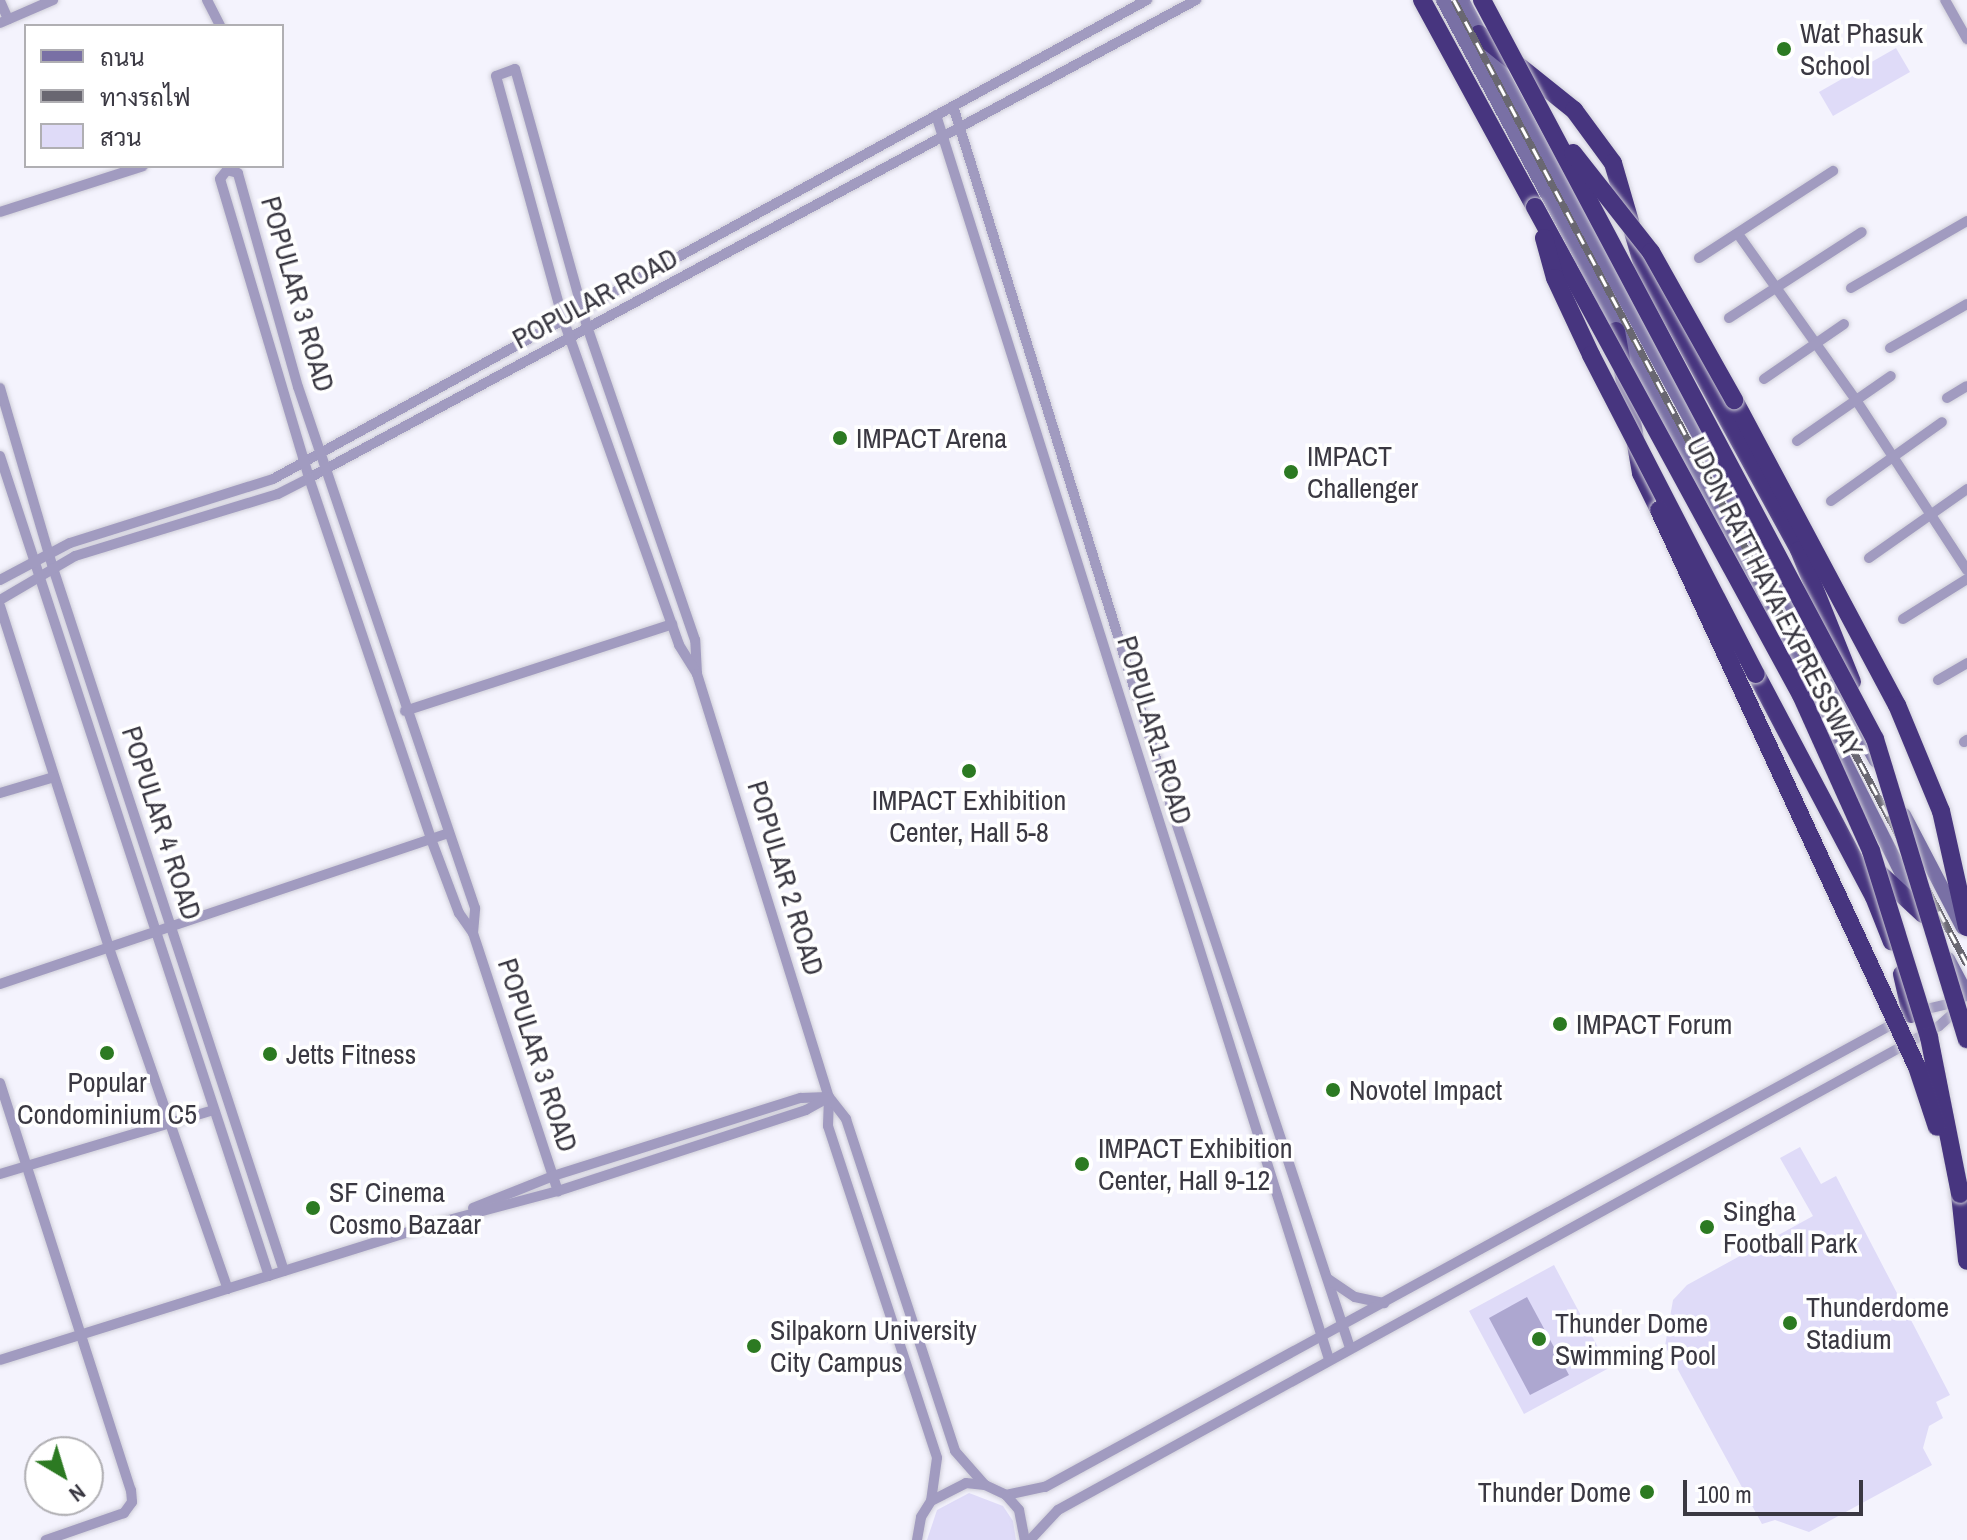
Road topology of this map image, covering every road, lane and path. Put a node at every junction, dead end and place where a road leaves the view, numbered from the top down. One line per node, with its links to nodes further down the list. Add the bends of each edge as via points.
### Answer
1 (53, 0): 11 (street)
2 (207, 0): 12 (street)
3 (1147, 0): 16 (street, POPULAR ROAD)
4 (1196, 0): 19 (street, POPULAR ROAD)
5 (1422, 0): 25 (highway, UDON RATTHAYA EXPRESSWAY)
6 (1443, 0): 41 (main road)
7 (1462, 0): 14 (main road)
8 (1482, 0): 18 (highway, UDON RATTHAYA EXPRESSWAY, bridge)
9 (1945, 0): 13 (street)
10 (0, 1): 11 (street)
11 (4, 21)
12 (219, 24)
13 (1964, 24): 15 (street)
14 (1479, 34): 82 (highway, bridge, via 1574,110 1613,163 1643,266 1799,550); 95 (main road)
15 (1967, 39)
16 (953, 106): 17 (street, POPULAR ROAD); 19 (street, POPULAR1 ROAD)
17 (936, 115): 20 (street, POPULAR1 ROAD); 36 (street, POPULAR ROAD)
18 (1549, 123): 82 (highway, UDON RATTHAYA EXPRESSWAY, bridge); 92 (highway, bridge, via 1651,252 1814,542 1897,705 1941,811)
19 (963, 129): 20 (street, POPULAR ROAD); 114 (street, POPULAR1 ROAD, via 1174,816)
20 (945, 139): 40 (street, POPULAR ROAD); 119 (street, POPULAR1 ROAD)
21 (137, 168): 26 (street)
22 (1833, 171): 29 (street)
23 (552, 191): 24 (street); 24 (street, POPULAR 2 ROAD, via 515,69 496,76); 36 (street, POPULAR 2 ROAD)
24 (532, 198): 37 (street, POPULAR 2 ROAD)
25 (1535, 207): 87 (highway, bridge, via 1555,278 1591,355); 109 (highway, UDON RATTHAYA EXPRESSWAY, bridge, via 1801,695 1871,851 1929,1037)
26 (0, 212)
27 (1967, 221): 33 (street)
28 (1862, 232): 34 (street)
29 (1738, 234): 30 (street); 34 (street)
30 (1699, 258)
31 (246, 271): 32 (street); 32 (street, POPULAR 3 ROAD, via 220,179 227,170 238,173); 50 (street, POPULAR 3 ROAD)
32 (267, 276): 48 (street, POPULAR 3 ROAD)
33 (1851, 288)
34 (1775, 289): 38 (street); 43 (street)
35 (1967, 304): 44 (street)
36 (582, 307): 37 (street, POPULAR ROAD); 40 (street, POPULAR 2 ROAD)
37 (562, 316): 42 (street, POPULAR 2 ROAD); 55 (street, POPULAR ROAD)
38 (1729, 318)
39 (1844, 324): 43 (street)
40 (588, 330): 42 (street, POPULAR ROAD); 62 (street, POPULAR 2 ROAD)
41 (1616, 331): 90 (main road, via 1728,531); 109 (highway, bridge, via 1641,473 1917,1067)
42 (569, 339): 59 (street, POPULAR ROAD); 64 (street, POPULAR 2 ROAD)
43 (1816, 343): 46 (street); 52 (street)
44 (1890, 348)
45 (1891, 376): 52 (street)
46 (1764, 379)
47 (1967, 386): 51 (street)
48 (298, 387): 50 (street); 55 (street, POPULAR 3 ROAD)
49 (0, 388): 66 (street, POPULAR 4 ROAD)
50 (283, 392): 58 (street, POPULAR 3 ROAD)
51 (1947, 398)
52 (1856, 400): 54 (street); 57 (street)
53 (1942, 422): 57 (street)
54 (1797, 441)
55 (322, 451): 58 (street, POPULAR ROAD); 59 (street, POPULAR 3 ROAD)
56 (0, 456): 68 (street, POPULAR 4 ROAD)
57 (1894, 456): 63 (street); 65 (street)
58 (306, 461): 60 (street, POPULAR 3 ROAD); 66 (street, POPULAR ROAD, via 273,479)
59 (328, 469): 60 (street, POPULAR ROAD); 81 (street, POPULAR 3 ROAD)
60 (309, 478): 69 (street, POPULAR ROAD, via 278,494 75,556); 89 (street, POPULAR 3 ROAD)
61 (1967, 489): 65 (street)
62 (646, 497): 64 (street); 79 (street, POPULAR 2 ROAD, via 695,640)
63 (1831, 501)
64 (628, 503): 77 (street, POPULAR 2 ROAD)
65 (1932, 513): 67 (street); 70 (street)
66 (48, 552): 68 (street, POPULAR ROAD); 69 (street, POPULAR 4 ROAD)
67 (1869, 558)
68 (31, 561): 71 (street, POPULAR 4 ROAD); 73 (street, POPULAR ROAD)
69 (53, 568): 71 (street, POPULAR ROAD); 85 (street, POPULAR 4 ROAD)
70 (1967, 570)
71 (37, 576): 74 (street, POPULAR ROAD); 86 (street, POPULAR 4 ROAD)
72 (1967, 579): 76 (street)
73 (0, 580)
74 (0, 600)
75 (0, 606): 83 (street)
76 (1903, 619)
77 (672, 624): 79 (street, POPULAR 2 ROAD); 81 (street)
78 (1967, 663): 80 (street)
79 (697, 674): 102 (street, POPULAR 2 ROAD)
80 (1938, 680)
81 (405, 711): 88 (street, POPULAR 3 ROAD)
82 (1875, 739): 100 (highway, UDON RATTHAYA EXPRESSWAY, bridge)
83 (54, 777): 84 (street); 96 (street)
84 (0, 793)
85 (128, 799): 86 (street); 91 (street, POPULAR 4 ROAD)
86 (113, 804): 93 (street, POPULAR 4 ROAD)
87 (1841, 832): 90 (highway, via 1894,891); 99 (highway, via 1893,946)
88 (448, 833): 89 (street); 94 (street, POPULAR 3 ROAD, via 475,908)
89 (431, 839): 91 (street); 94 (street, POPULAR 3 ROAD, via 459,913)
90 (1923, 914): 98 (main road)
91 (170, 926): 93 (street); 112 (street, POPULAR 4 ROAD)
92 (1967, 927)
93 (155, 932): 96 (street); 103 (street, POPULAR 4 ROAD)
94 (473, 933): 107 (street, POPULAR 3 ROAD)
95 (1967, 935)
96 (109, 948): 97 (street); 104 (street)
97 (0, 984)
98 (1967, 998): 99 (street); 120 (street, via 1939,1026)
99 (1911, 1014): 116 (street)
100 (1967, 1039)
101 (0, 1083): 105 (street)
102 (829, 1097): 107 (street, via 801,1098); 108 (street, via 806,1110); 123 (street, POPULAR 2 ROAD, via 846,1119 955,1451); 125 (street, POPULAR 2 ROAD, via 828,1126 937,1458)
103 (214, 1110): 104 (street); 113 (street, POPULAR 4 ROAD)
104 (170, 1124): 105 (street); 115 (street)
105 (28, 1165): 106 (street); 118 (street)
106 (0, 1174)
107 (553, 1176): 108 (street, POPULAR 3 ROAD); 110 (street)
108 (558, 1191): 110 (street)
109 (1960, 1194): 111 (highway, UDON RATTHAYA EXPRESSWAY)
110 (430, 1225): 112 (street)
111 (1967, 1261)
112 (284, 1271): 113 (street)
113 (269, 1276): 115 (street)
114 (1327, 1278): 116 (street, via 1355,1297); 117 (street, POPULAR1 ROAD)
115 (228, 1289): 118 (street)
116 (1384, 1303): 117 (street)
117 (1342, 1326): 119 (street); 120 (street, POPULAR1 ROAD)
118 (82, 1336): 122 (street); 127 (street, via 132,1502 124,1513)
119 (1320, 1338): 121 (street, POPULAR1 ROAD); 124 (street, via 1045,1487)
120 (1350, 1348): 121 (street)
121 (1329, 1359): 128 (street, via 1058,1510)
122 (0, 1360)
123 (985, 1485): 124 (street); 125 (street, via 946,1489)
124 (1006, 1495): 128 (street, via 1019,1510)
125 (931, 1501): 126 (street, POPULAR 2 ROAD)
126 (915, 1538)
127 (46, 1540)
128 (1027, 1540)

